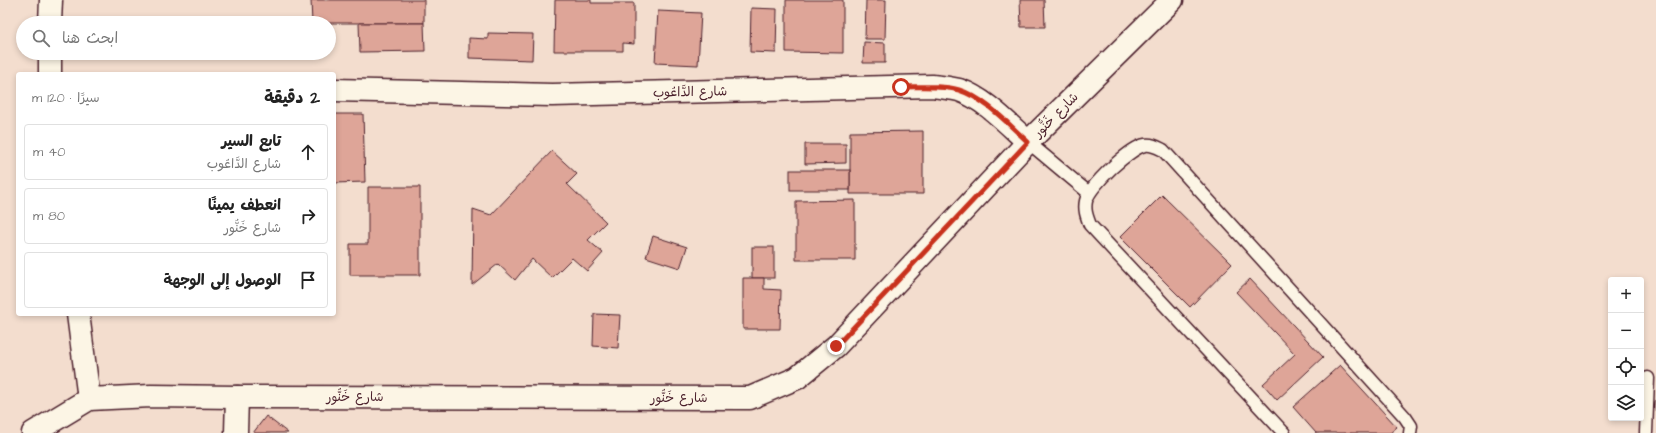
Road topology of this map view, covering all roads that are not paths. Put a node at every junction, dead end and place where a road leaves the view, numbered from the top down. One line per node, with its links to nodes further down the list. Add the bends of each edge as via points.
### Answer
1 (51, 0): 3 (street)
2 (1172, 0): 7 (street, شارع خَنُّور)
3 (50, 16)
4 (50, 60): 5 (street)
5 (50, 72)
6 (336, 90): 7 (street, شارع الدَّاعُوب, via 552,95 932,86 960,90 973,96)
7 (1028, 142): 8 (lane); 11 (street, شارع خَنُّور, via 836,346 797,378 750,398)
8 (1089, 193): 15 (lane, via 1085,209 1090,225); 16 (lane, via 1097,182 1137,147 1155,146 1163,150 1405,417 1410,426)
9 (78, 316): 12 (street)
10 (1648, 378): 17 (lane)
11 (237, 397): 12 (street, شارع خَنُّور, via 152,396); 14 (street)
12 (89, 399): 13 (street, شارع خَنُّور)
13 (33, 433)
14 (236, 433)
15 (1284, 433)
16 (1410, 433)
17 (1646, 433)

